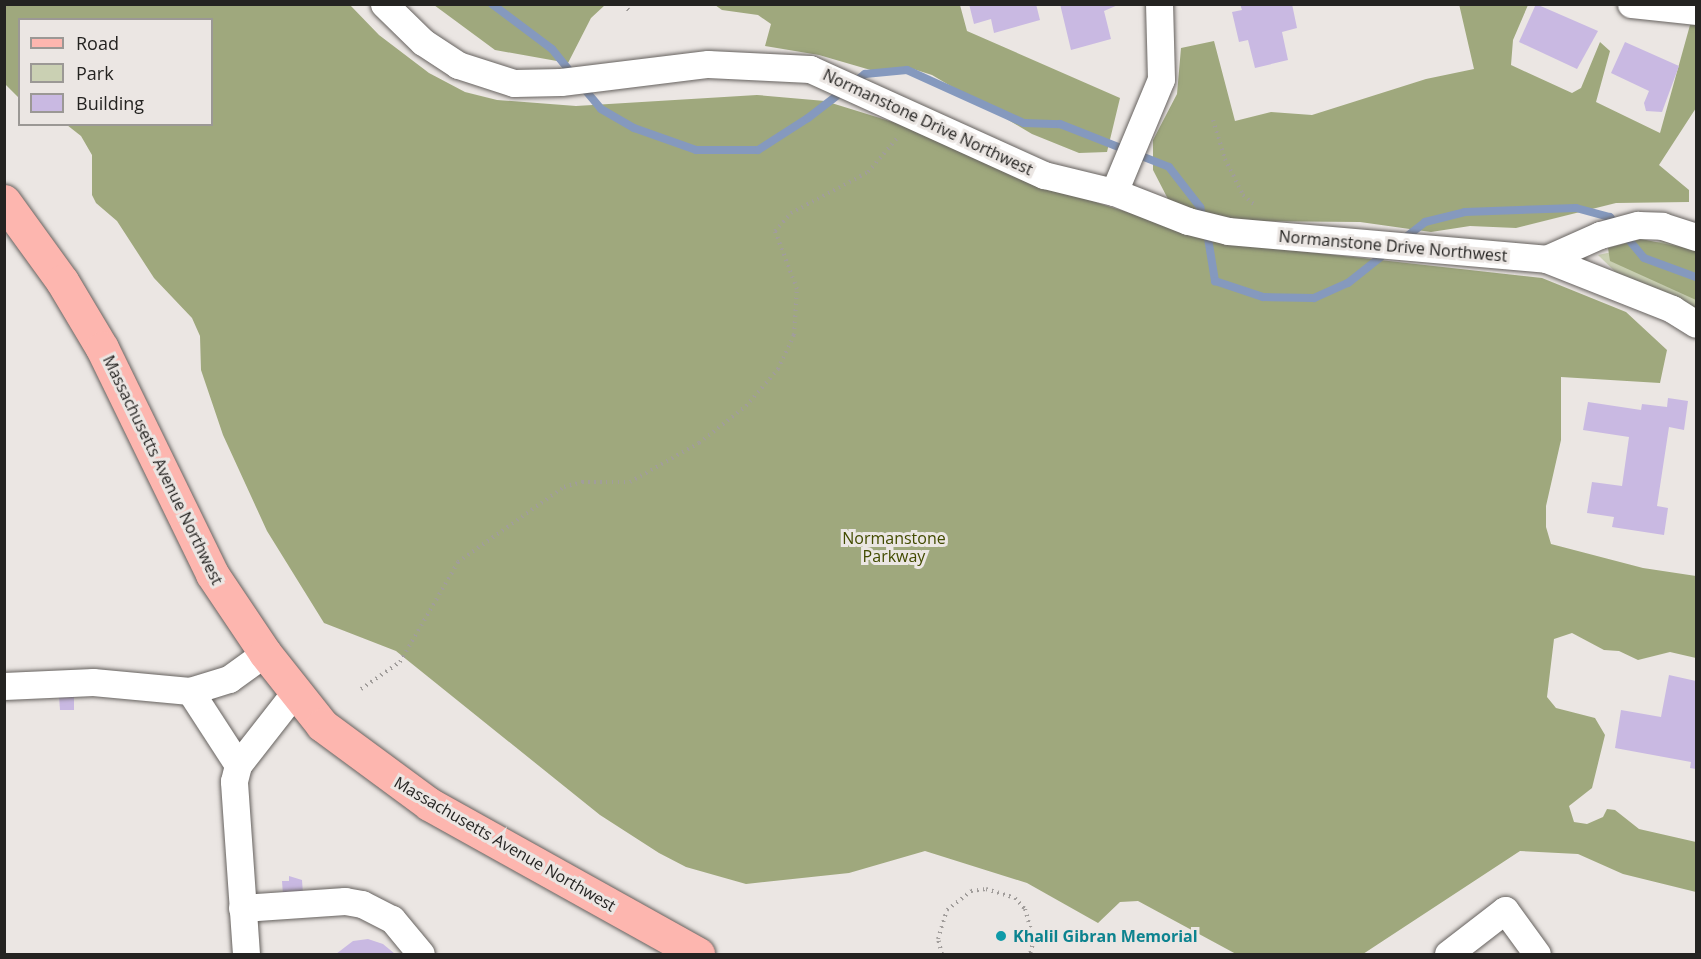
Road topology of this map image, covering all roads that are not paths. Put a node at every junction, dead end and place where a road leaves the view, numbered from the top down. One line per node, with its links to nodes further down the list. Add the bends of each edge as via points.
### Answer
1 (384, 4): 5 (street, Normanstone Drive Northwest, via 423,42 472,71 514,83 561,82 670,67 742,64 810,69 1044,175)
2 (1159, 4): 5 (street, via 1161,79)
3 (1631, 4): 4 (street)
4 (1696, 11)
5 (1114, 192): 8 (street, Normanstone Drive Northwest, via 1188,221 1228,231)
6 (4, 201): 10 (main road, Massachusetts Avenue Northwest, via 62,281 102,348 212,574)
7 (1696, 237): 8 (street, Normanstone Drive Northwest, via 1662,226 1632,226 1600,235)
8 (1546, 259): 9 (street, via 1672,309)
9 (1696, 324)
10 (265, 653): 12 (street, via 229,679); 13 (main road, Massachusetts Avenue Northwest)
11 (4, 686): 12 (street, via 93,682)
12 (190, 692): 14 (street)
13 (295, 692): 14 (street); 18 (main road, Massachusetts Avenue Northwest, via 322,725 429,804)
14 (238, 765): 15 (street, via 233,796)
15 (242, 908): 16 (street); 17 (street, via 345,901 362,904 392,919)
16 (246, 954)
17 (421, 954)
18 (698, 954)
19 (1448, 954): 20 (street, via 1505,910)
20 (1537, 954)

